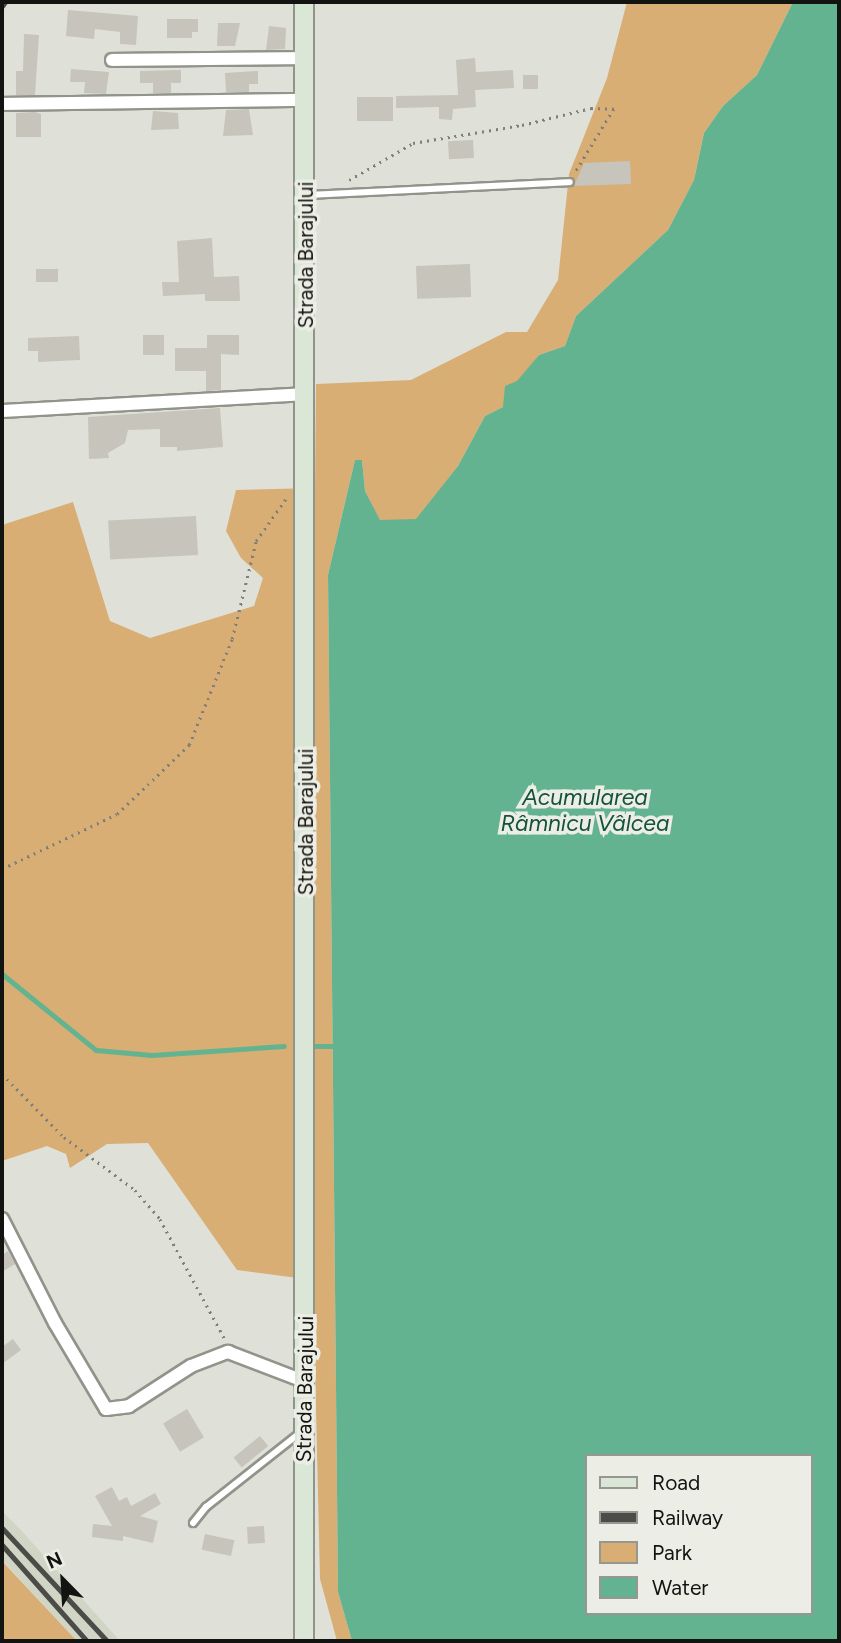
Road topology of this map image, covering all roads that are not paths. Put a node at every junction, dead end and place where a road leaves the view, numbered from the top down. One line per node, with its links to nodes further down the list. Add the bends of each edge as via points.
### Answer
1 (304, 2): 2 (street, Strada Barajului)
2 (305, 58): 3 (street); 4 (street, Strada Barajului)
3 (112, 60)
4 (305, 100): 5 (street); 7 (street, Strada Barajului)
5 (2, 104)
6 (570, 182): 7 (lane)
7 (306, 195): 8 (street, Strada Barajului)
8 (306, 394): 9 (street); 11 (street, Strada Barajului)
9 (2, 411)
10 (2, 1219): 11 (street, via 106,1409 129,1406 215,1355 236,1353)
11 (306, 1382): 12 (street, Strada Barajului)
12 (305, 1429): 13 (lane, via 206,1507); 14 (street, Strada Barajului)
13 (193, 1523)
14 (304, 1641)

